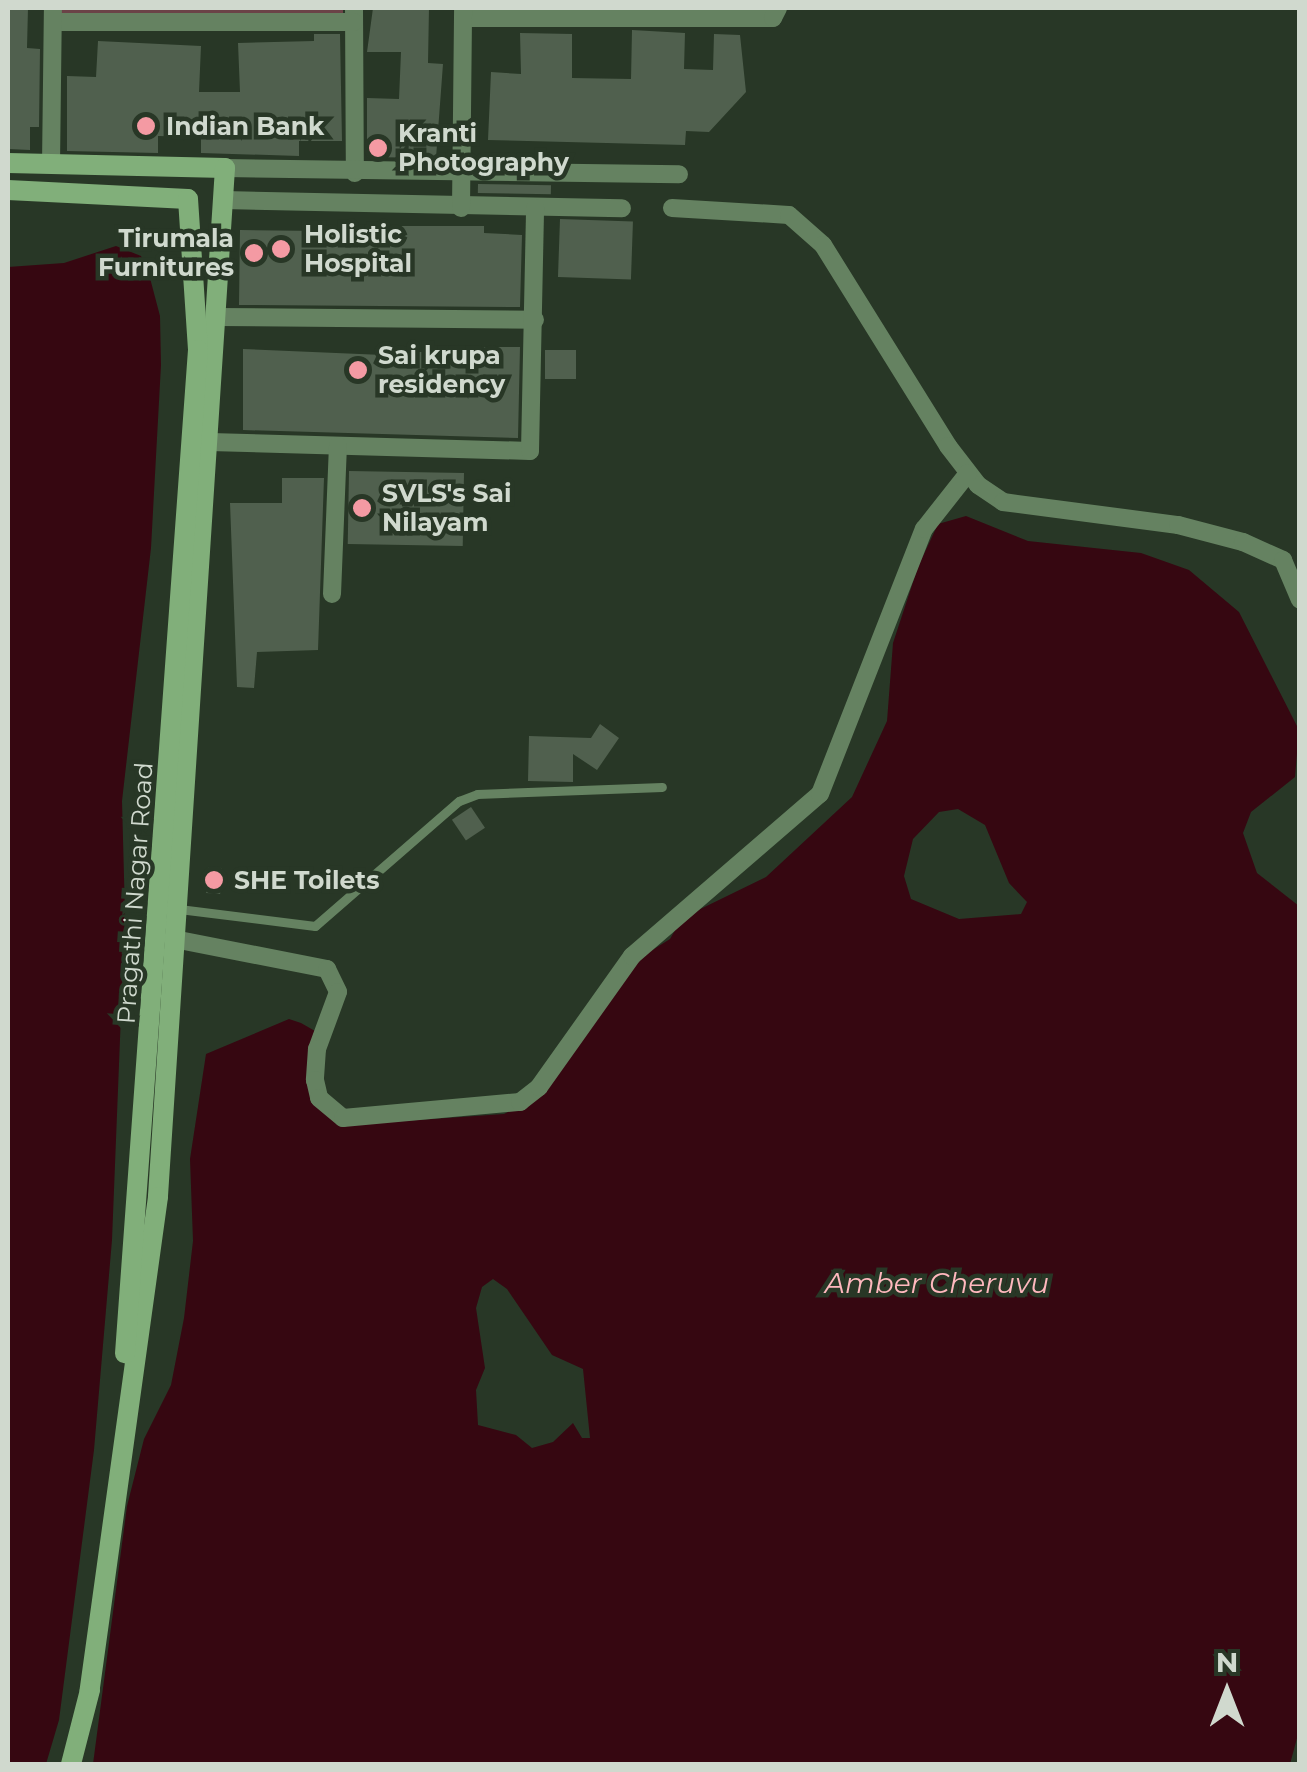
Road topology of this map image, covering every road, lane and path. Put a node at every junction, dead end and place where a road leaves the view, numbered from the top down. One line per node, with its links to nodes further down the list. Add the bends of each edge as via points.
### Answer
1 (778, 8): 2 (street, via 773,18)
2 (463, 13): 10 (street)
3 (53, 15): 4 (street); 6 (street)
4 (354, 15): 9 (street)
5 (8, 163): 6 (main road)
6 (51, 164): 7 (main road)
7 (190, 168): 8 (main road); 13 (main road, Pragathi Nagar Road)
8 (225, 168): 9 (street); 14 (main road, Pragathi Nagar Road)
9 (356, 172): 10 (street)
10 (462, 173): 11 (street); 15 (street)
11 (679, 174)
12 (8, 190): 13 (main road)
13 (188, 199): 14 (main road); 29 (main road, Pragathi Nagar Road, via 198,350 140,1195 126,1352 72,1720)
14 (224, 200): 15 (street); 19 (main road, Pragathi Nagar Road)
15 (461, 208): 16 (street)
16 (535, 208): 17 (street); 20 (street)
17 (622, 208)
18 (672, 208): 23 (street, via 790,214 824,245)
19 (216, 317): 20 (street); 21 (main road, Pragathi Nagar Road)
20 (535, 320): 22 (street, via 530,452)
21 (210, 442): 22 (street); 27 (main road, Pragathi Nagar Road)
22 (338, 446): 24 (street)
23 (968, 472): 25 (street, via 1003,502 1030,510 1178,525 1243,542 1283,560); 28 (street, via 924,529 820,794 632,956 539,1088 520,1102 343,1118 319,1098 315,1080 317,1050 338,992 327,969)
24 (332, 594)
25 (1300, 600)
26 (662, 787): 27 (lane, via 459,800 316,926)
27 (176, 909): 28 (main road, Pragathi Nagar Road)
28 (174, 939): 30 (main road, Pragathi Nagar Road, via 141,1332 90,1690)
29 (58, 1764)
30 (71, 1764)

